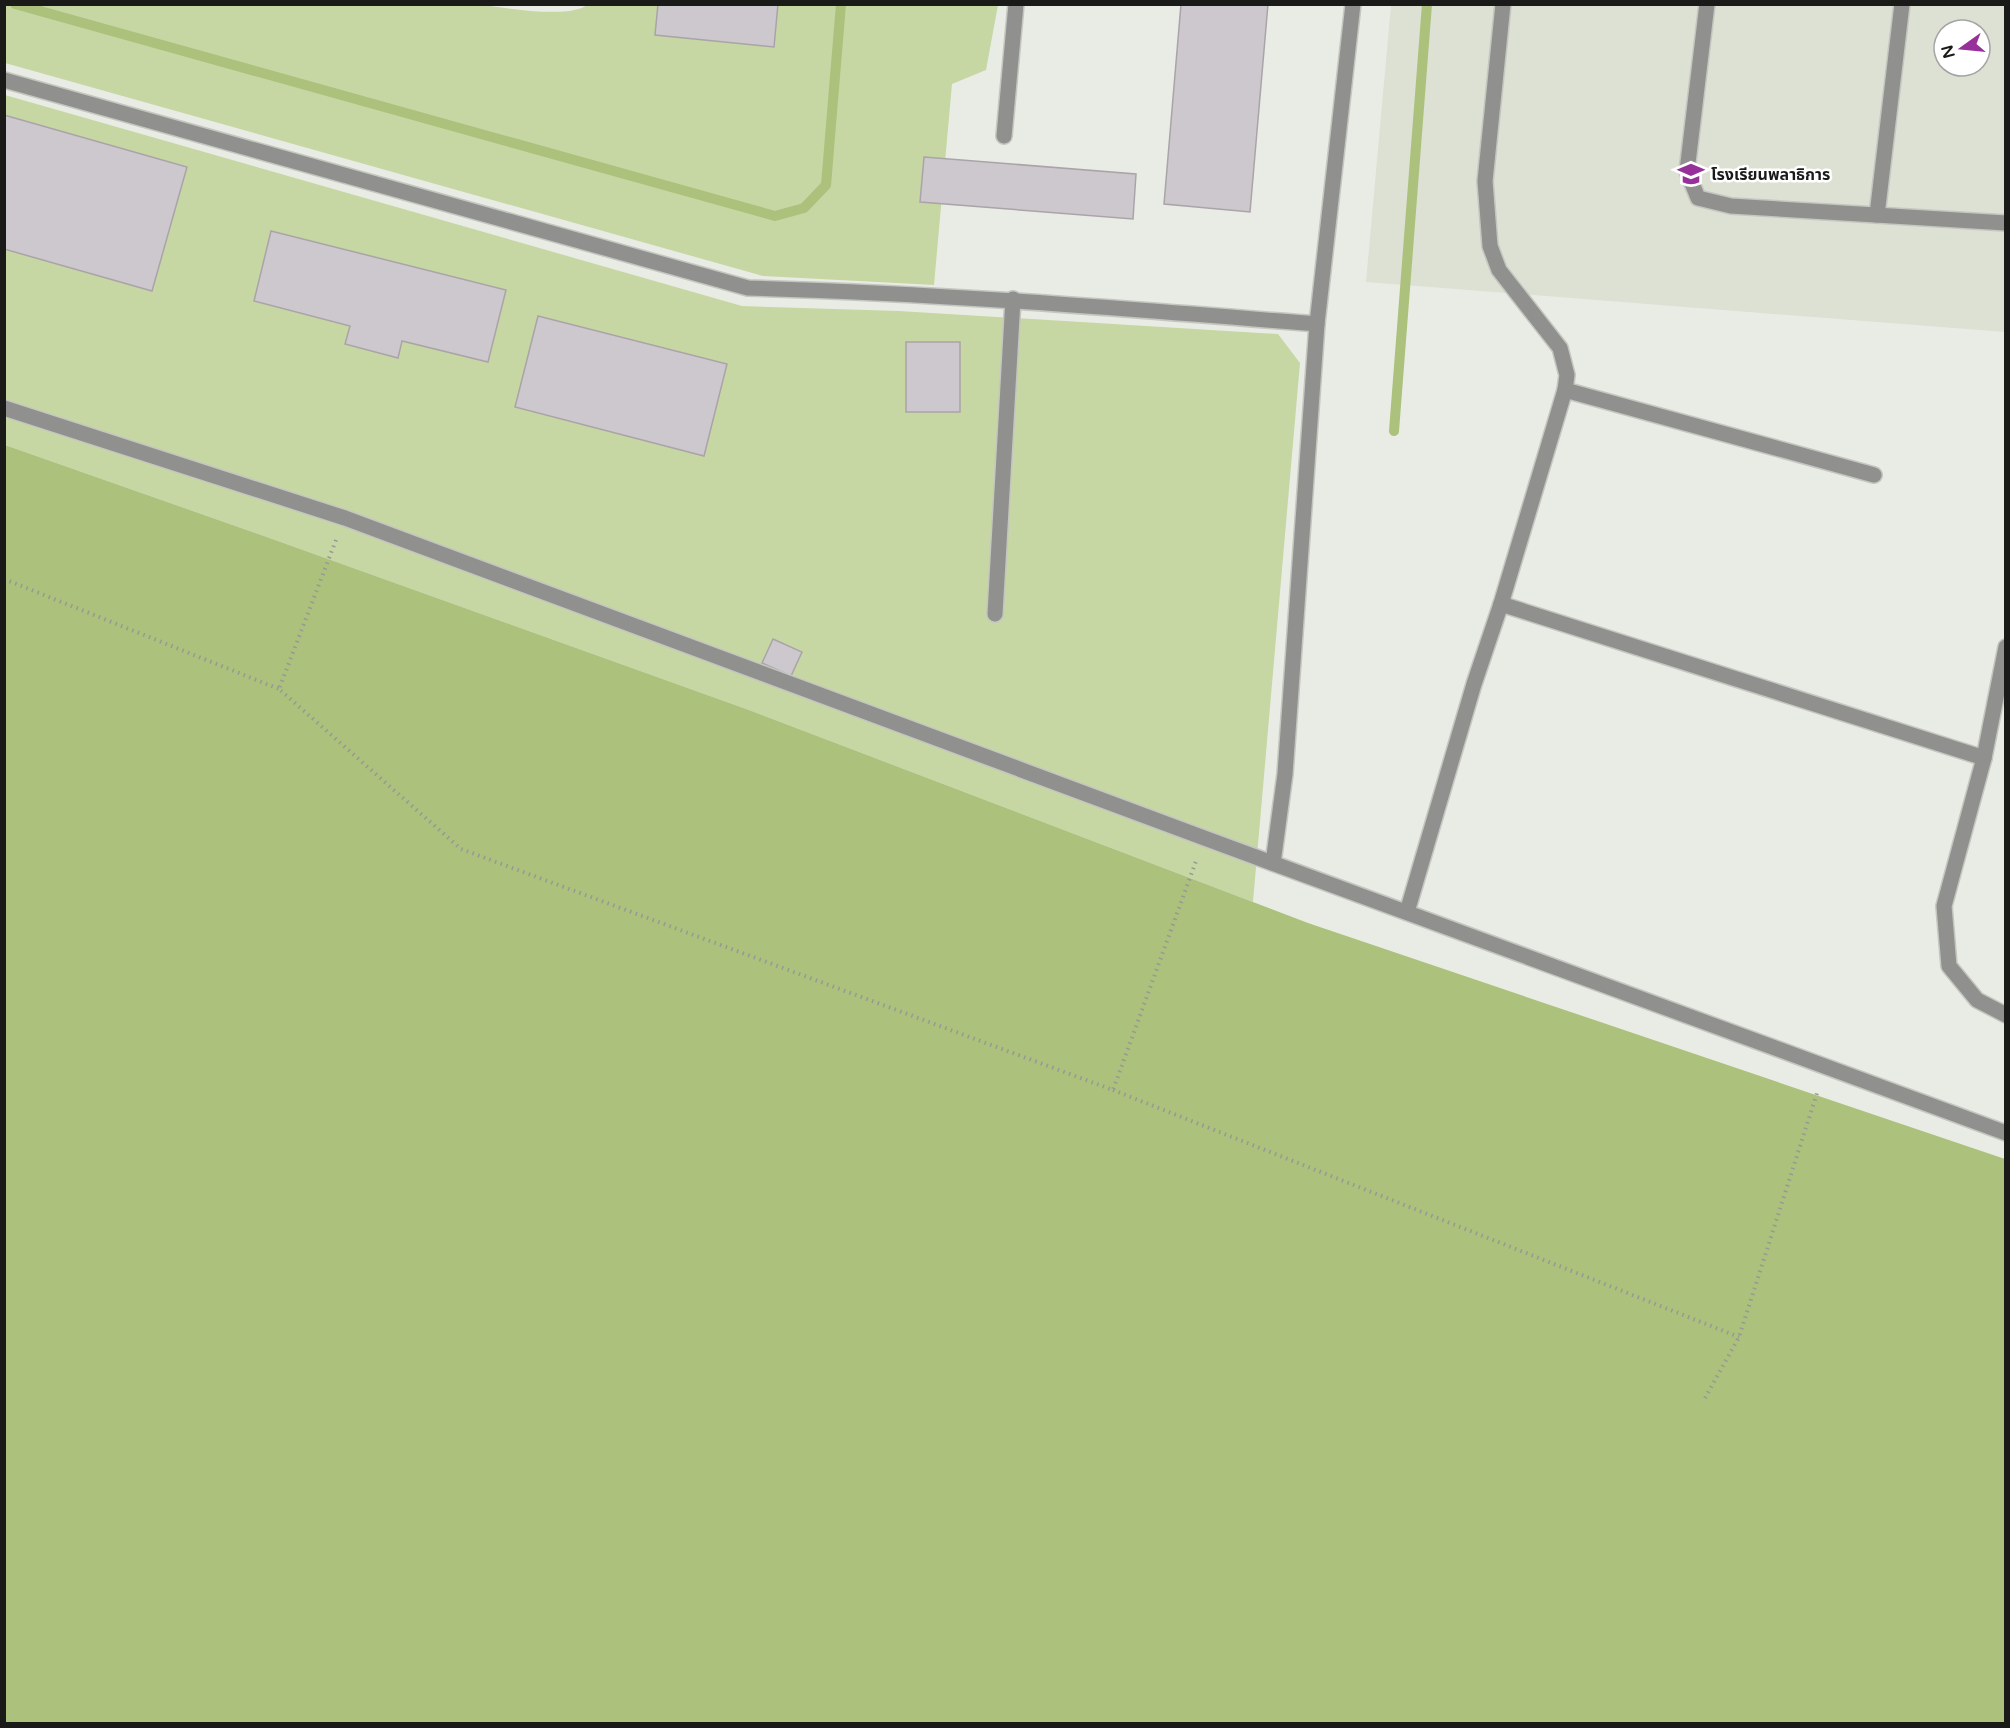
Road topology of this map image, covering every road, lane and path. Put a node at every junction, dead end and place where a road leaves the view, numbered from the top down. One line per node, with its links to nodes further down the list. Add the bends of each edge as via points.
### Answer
1 (1016, 4): 7 (lane)
2 (1353, 4): 11 (lane)
3 (1503, 4): 12 (lane, via 1485,181 1490,246 1499,270 1560,348 1568,375)
4 (1707, 4): 8 (lane, via 1687,171 1698,198 1731,206)
5 (1902, 4): 8 (lane)
6 (4, 80): 10 (lane, via 748,288)
7 (1004, 136)
8 (1877, 215): 9 (lane)
9 (2006, 223)
10 (1012, 299): 11 (lane); 18 (lane)
11 (1317, 324): 23 (lane, via 1285,774)
12 (1565, 390): 14 (lane); 17 (lane)
13 (4, 408): 15 (lane)
14 (1874, 475)
15 (345, 518): 20 (path); 22 (lane)
16 (4, 579): 20 (path)
17 (1501, 604): 21 (lane); 24 (lane)
18 (994, 614)
19 (2006, 647): 21 (lane)
20 (279, 689): 27 (path, via 461,849)
21 (1984, 758): 25 (lane, via 1944,906 1949,966 1977,1000)
22 (1207, 839): 23 (lane); 27 (path)
23 (1273, 863): 24 (lane)
24 (1407, 912): 28 (lane)
25 (2006, 1015)
26 (1818, 1089): 29 (path)
27 (1113, 1090): 29 (path)
28 (2006, 1133)
29 (1739, 1337): 30 (path)
30 (1705, 1398)

